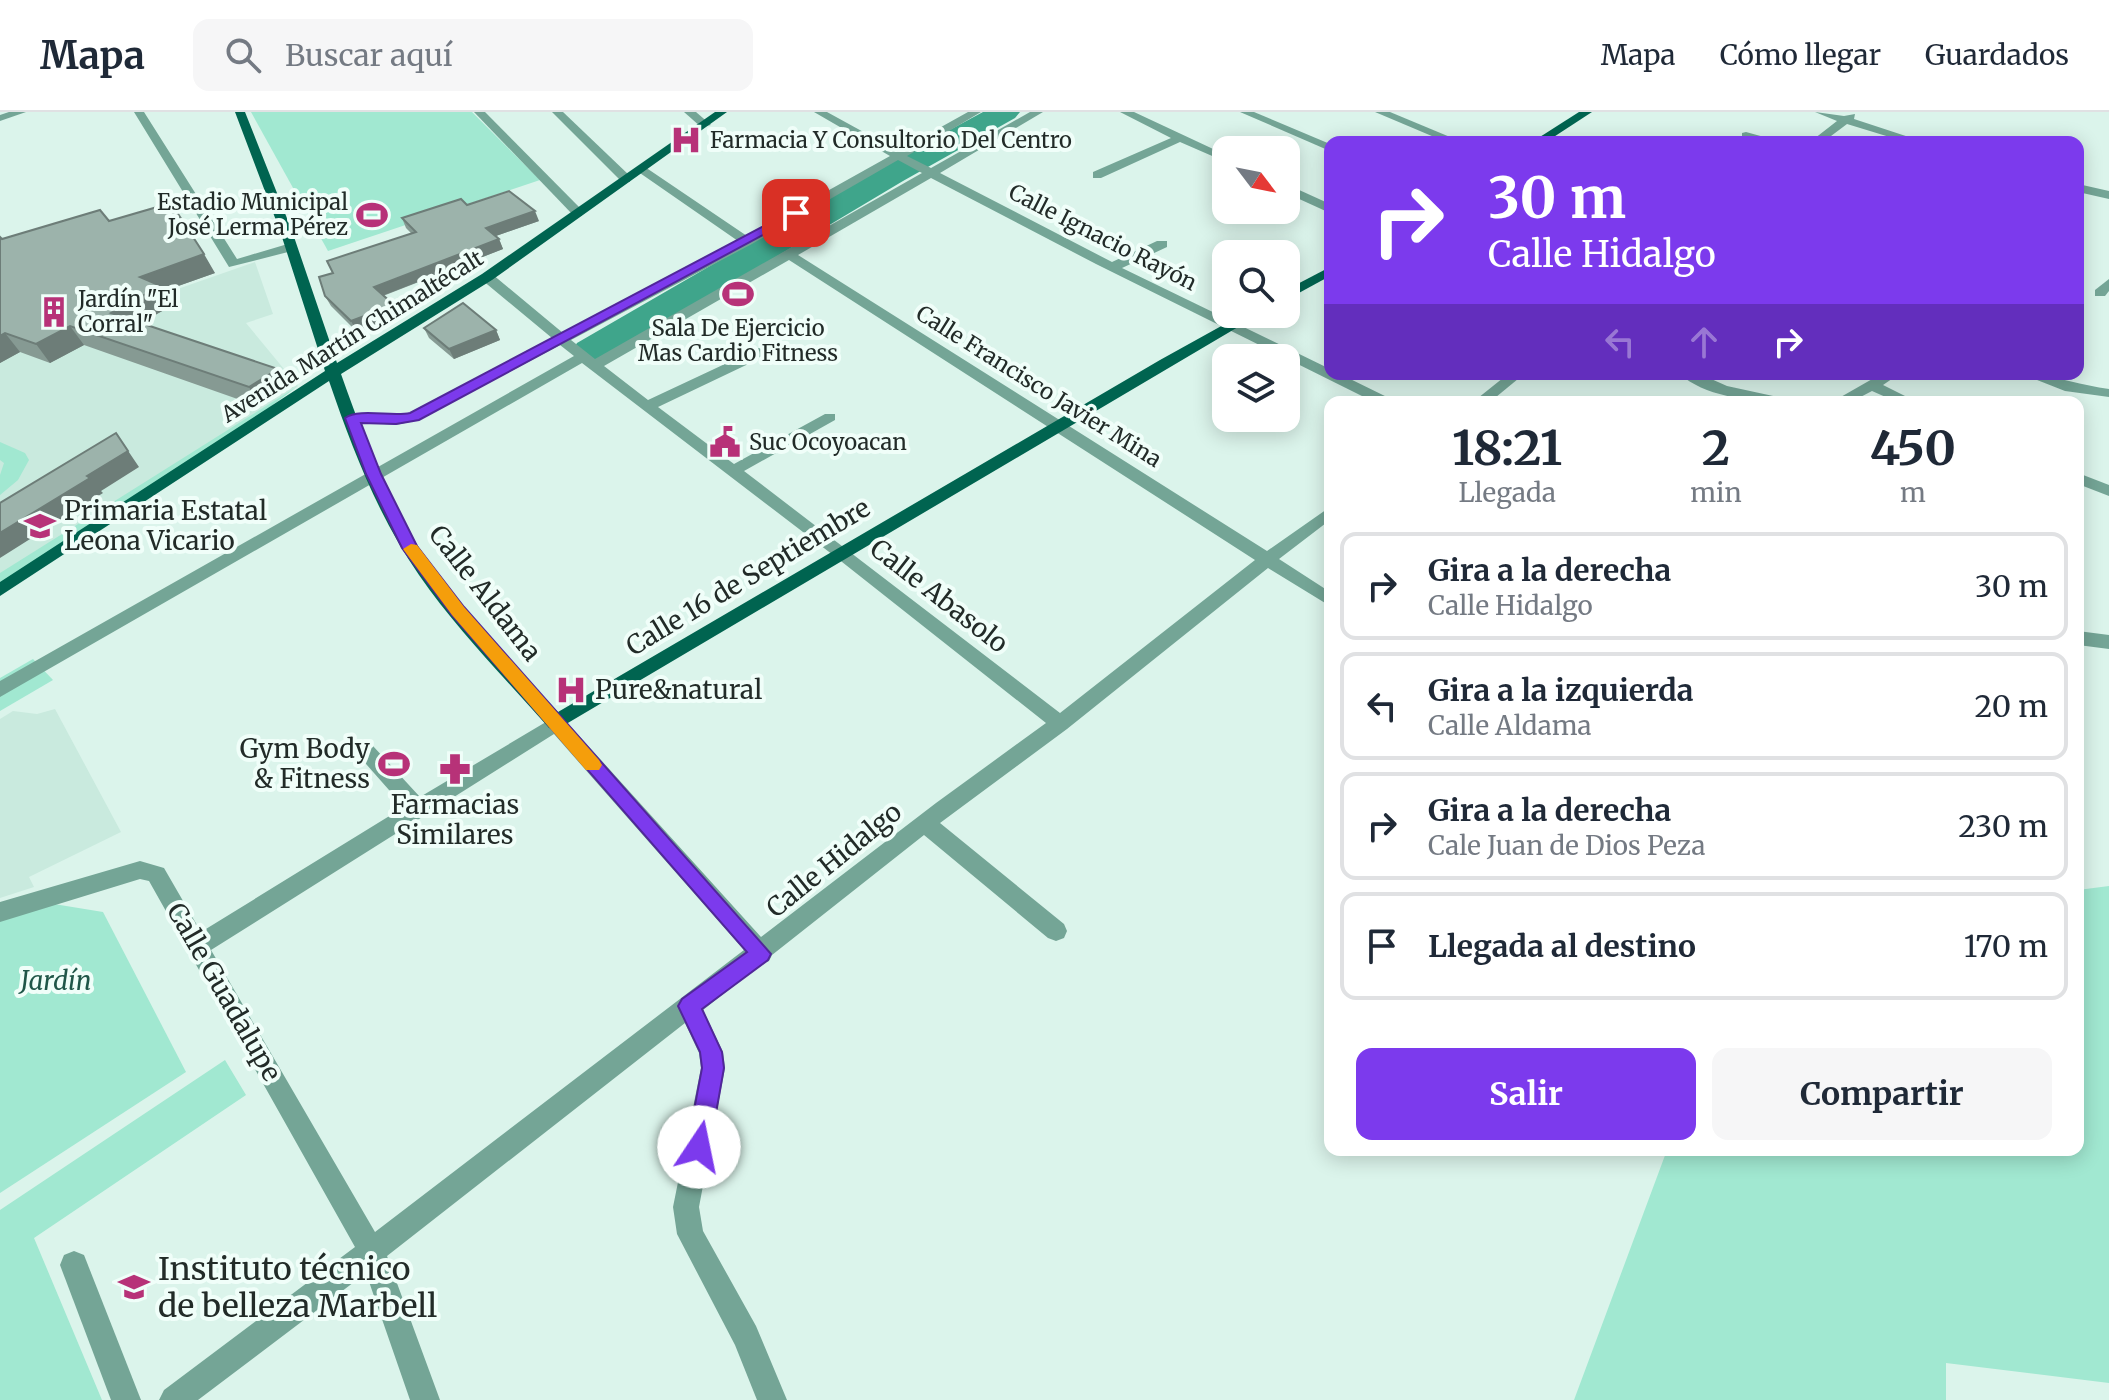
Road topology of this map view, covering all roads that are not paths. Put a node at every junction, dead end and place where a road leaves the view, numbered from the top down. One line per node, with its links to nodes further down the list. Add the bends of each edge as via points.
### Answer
1 (21, 112): 17 (street)
2 (139, 112): 41 (street, via 234,264)
3 (240, 112): 41 (main road, Calle Aldama)
4 (479, 112): 38 (street)
5 (557, 112): 33 (street)
6 (689, 112): 19 (street)
7 (722, 112): 19 (main road, Avenida Martín Chimaltécalt)
8 (819, 112): 29 (street)
9 (976, 112): 29 (street)
10 (1038, 112): 31 (street)
11 (1125, 112): 26 (street)
12 (1245, 112): 27 (street)
13 (1380, 112): 21 (street)
14 (1587, 112): 22 (main road)
15 (1820, 112): 18 (street)
16 (1858, 112): 18 (street)
17 (0, 118)
18 (1843, 119): 24 (street); 25 (street)
19 (705, 125): 30 (main road, Avenida Martín Chimaltécalt)
20 (1746, 135): 23 (street)
21 (1441, 136)
22 (1548, 136)
23 (1750, 136)
24 (1823, 136)
25 (1898, 136)
26 (1180, 138): 28 (street); 32 (street)
27 (1324, 145)
28 (1212, 153)
29 (897, 156): 31 (street, Calle Ignacio Rayón); 39 (street)
30 (641, 169): 33 (main road, Avenida Martín Chimaltécalt); 39 (street)
31 (926, 172): 42 (street); 43 (street, Calle Ignacio Rayón)
32 (1097, 175)
33 (626, 179): 38 (main road, Avenida Martín Chimaltécalt)
34 (2084, 189): 36 (street)
35 (1300, 195): 37 (street)
36 (2109, 195)
37 (1324, 206)
38 (578, 213): 45 (main road, Avenida Martín Chimaltécalt)
39 (747, 241): 50 (street)
40 (1162, 244): 43 (street)
41 (291, 247): 54 (main road, Calle Aldama)
42 (788, 254): 52 (street); 72 (street, Calle Francisco Javier Mina)
43 (1113, 267): 47 (street, Calle Ignacio Rayón)
44 (1324, 274): 46 (main road)
45 (487, 277): 50 (street); 54 (main road, Avenida Martín Chimaltécalt)
46 (1300, 288)
47 (1212, 318)
48 (1228, 328): 72 (main road, Calle 16 de Septiembre)
49 (1232, 328): 53 (street, Calle Ignacio Rayón)
50 (562, 337): 52 (street, Calle Abasolo); 71 (street, via 414,417)
51 (764, 351): 69 (street)
52 (589, 362): 69 (street, Calle Abasolo); 74 (street)
53 (1324, 372)
54 (332, 373): 71 (main road, Calle Aldama); 80 (main road, Avenida Martín Chimaltécalt)
55 (1340, 380): 63 (street, Calle Ignacio Rayón)
56 (1509, 380): 64 (street)
57 (1701, 380): 65 (street)
58 (1883, 380): 61 (street)
59 (2047, 380): 62 (street)
60 (1789, 386): 66 (street)
61 (1874, 386): 67 (street); 68 (street)
62 (2109, 393)
63 (1374, 396)
64 (1489, 396)
65 (1754, 396)
66 (1781, 396)
67 (1853, 396)
68 (1896, 396)
69 (647, 406): 73 (street, Calle Abasolo)
70 (830, 417): 73 (street)
71 (352, 418): 74 (main road, Calle Aldama)
72 (1057, 423): 78 (main road, Calle 16 de Septiembre); 79 (street, Calle Francisco Javier Mina)
73 (731, 472): 78 (street, Calle Abasolo)
74 (374, 474): 84 (street); 85 (main road, Calle Aldama, via 410,548)
75 (2084, 481): 76 (street)
76 (2109, 491)
77 (1324, 516): 79 (street, Calle Hidalgo)
78 (843, 554): 85 (main road, Calle 16 de Septiembre); 86 (street, Calle Abasolo)
79 (1266, 558): 81 (street, Calle Francisco Javier Mina); 86 (street, Calle Hidalgo)
80 (0, 590)
81 (1324, 596)
82 (2084, 639): 83 (street)
83 (2109, 642)
84 (0, 690)
85 (556, 723): 88 (street, Calle 16 de Septiembre); 93 (street, Calle Aldama)
86 (1060, 724): 89 (street, Calle Hidalgo)
87 (366, 751): 88 (street)
88 (417, 808): 92 (street, Calle 16 de Septiembre)
89 (925, 823): 91 (street); 93 (street, Calle Hidalgo)
90 (0, 912): 92 (street, Calle Guadalupe, via 147,870 156,874)
91 (1056, 931)
92 (196, 947): 95 (street, Calle Guadalupe)
93 (761, 954): 94 (street, Calle Hidalgo)
94 (689, 1006): 95 (street, Calle Hidalgo); 100 (street, via 713,1068 686,1207 690,1234 746,1336)
95 (372, 1252): 98 (street, Calle Hidalgo); 99 (street, Calle Guadalupe)
96 (74, 1265): 97 (street)
97 (126, 1400)
98 (174, 1400)
99 (425, 1400)
100 (772, 1400)

